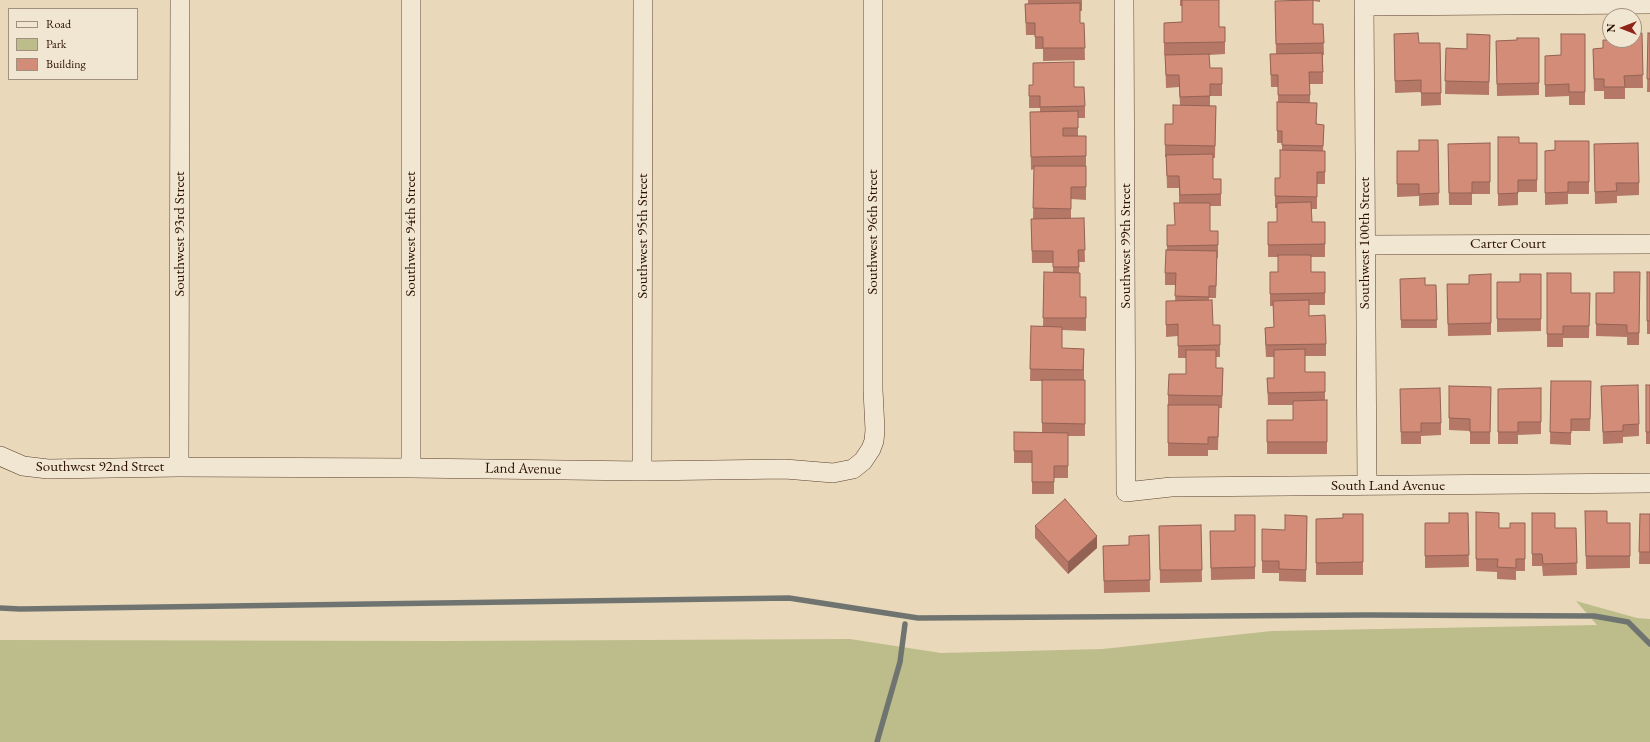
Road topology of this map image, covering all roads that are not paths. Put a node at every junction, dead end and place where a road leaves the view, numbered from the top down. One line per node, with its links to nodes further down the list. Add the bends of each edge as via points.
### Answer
1 (180, 0): 12 (street, Southwest 93rd Street)
2 (411, 0): 13 (street, Southwest 94th Street)
3 (643, 0): 14 (street, Southwest 95th Street)
4 (872, 0): 11 (street, Southwest 96th Street, via 875,430 871,449)
5 (1124, 0): 17 (street, Southwest 99th Street)
6 (1364, 3): 7 (street); 8 (street, Southwest 100th Street)
7 (1650, 4)
8 (1365, 244): 9 (street, Carter Court); 16 (street, Southwest 100th Street)
9 (1650, 244)
10 (0, 456): 12 (street, Southwest 92nd Street, via 32,468)
11 (862, 461): 14 (street, Land Avenue, via 853,469 840,473 785,469)
12 (179, 467): 13 (street, Land Avenue)
13 (411, 468): 14 (street, Land Avenue)
14 (642, 471)
15 (1650, 483): 16 (street, South Land Avenue)
16 (1367, 486): 17 (street, South Land Avenue, via 1172,487)
17 (1126, 492)

